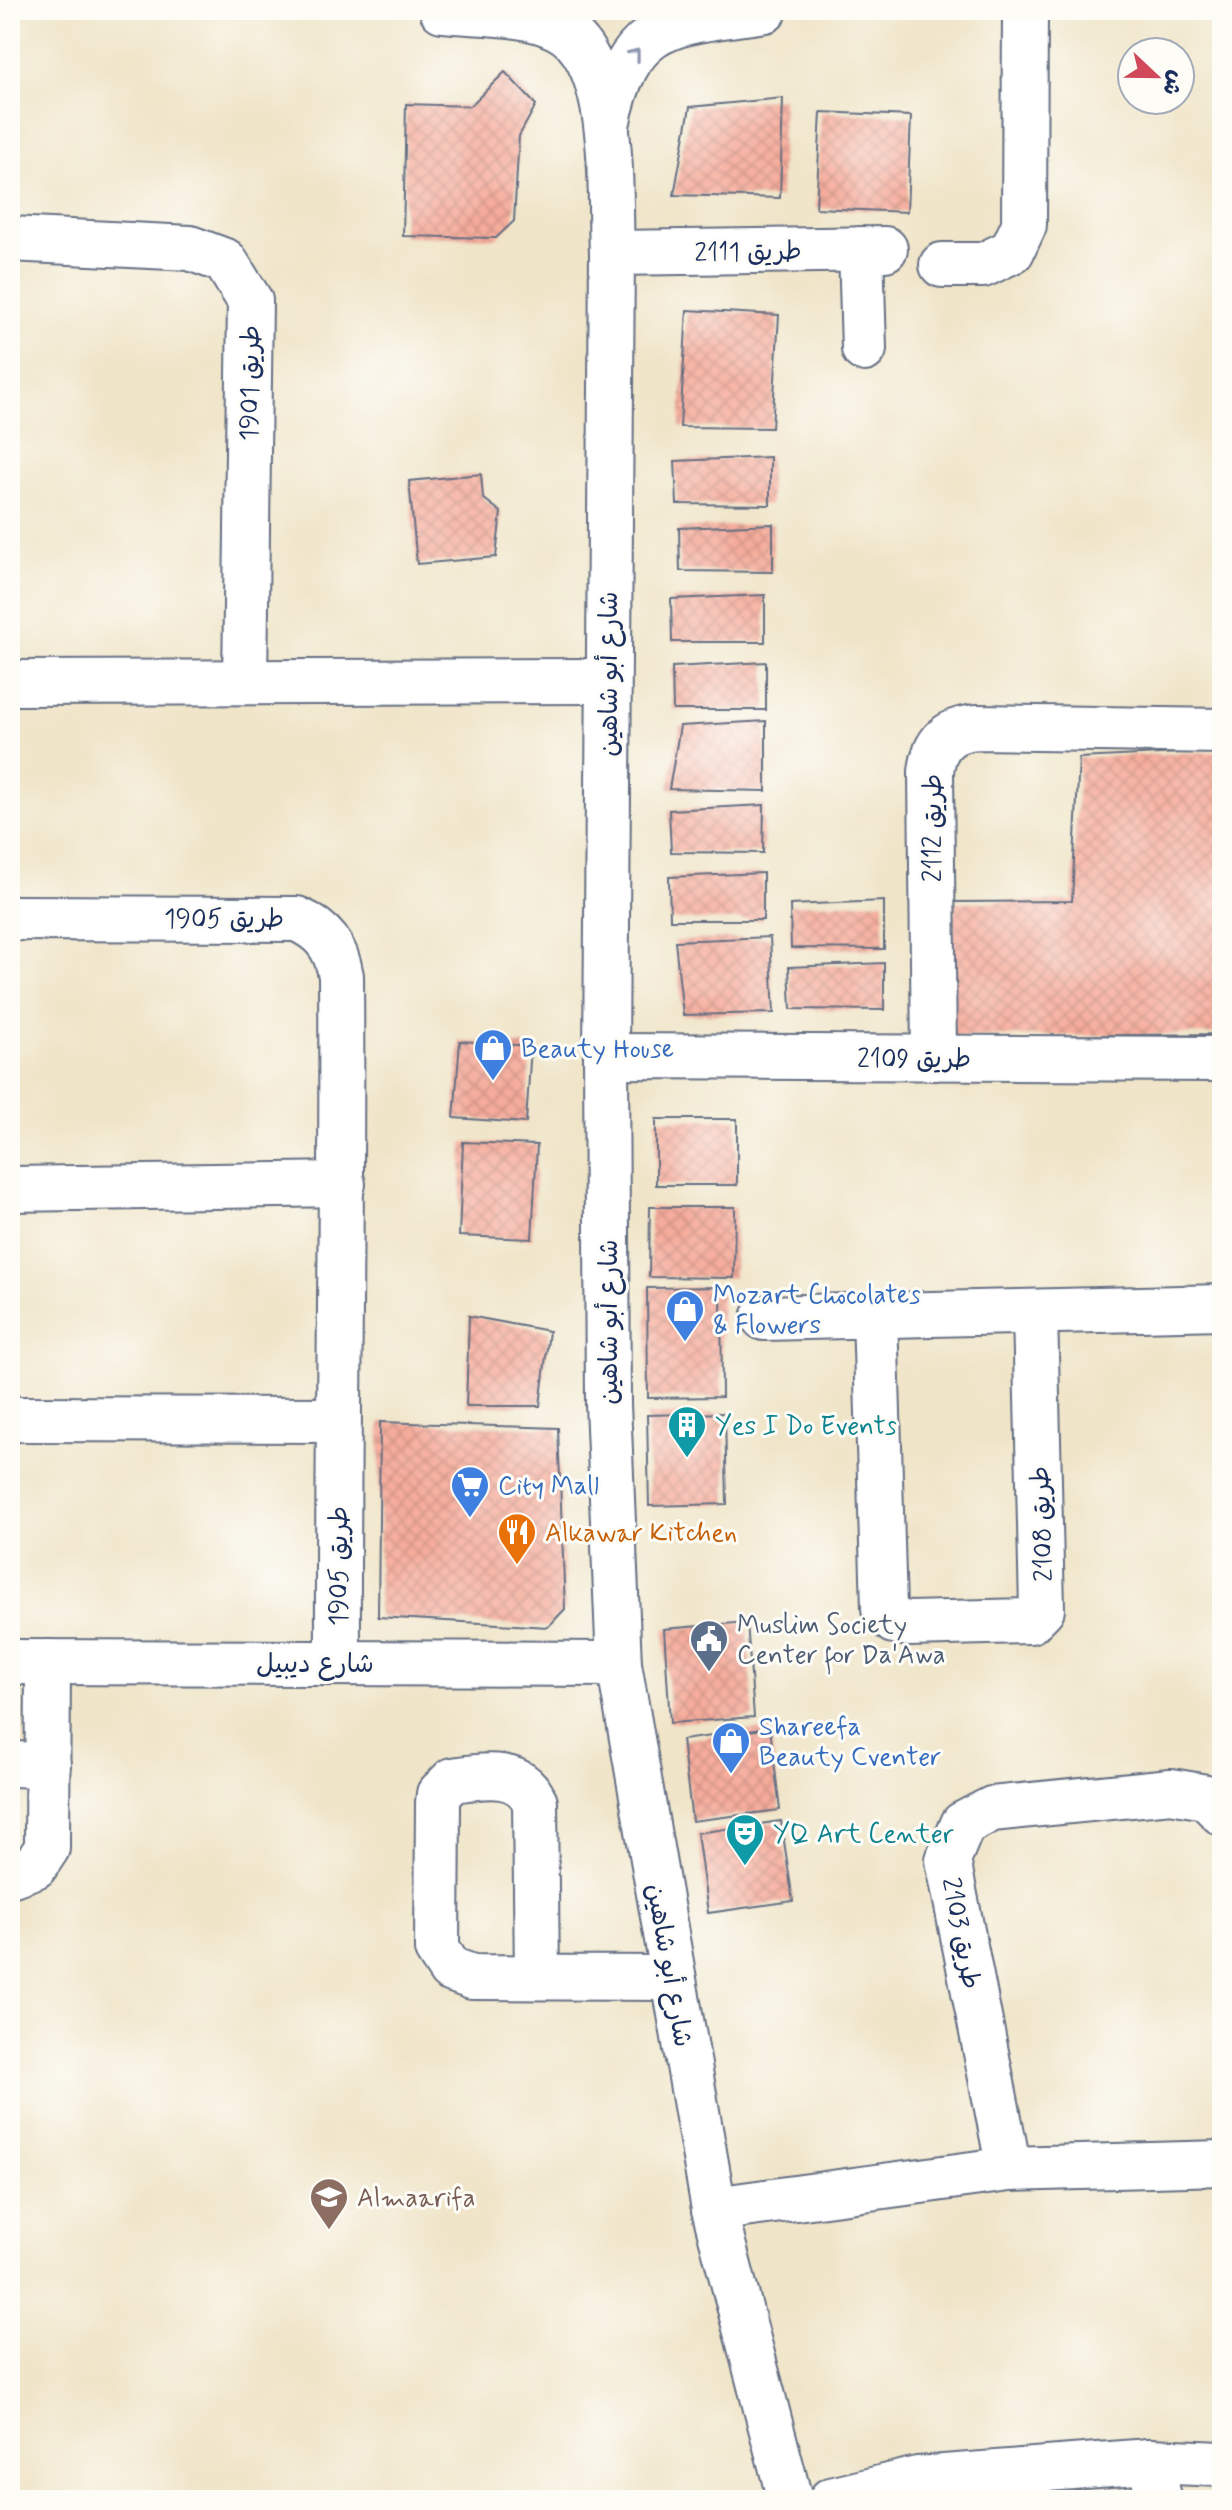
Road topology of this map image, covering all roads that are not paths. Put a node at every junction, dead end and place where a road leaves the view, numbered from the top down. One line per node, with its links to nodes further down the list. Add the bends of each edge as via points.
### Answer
1 (442, 10): 4 (street, شارع أبو شاهين, via 514,17 558,28 584,52)
2 (765, 10): 4 (street, شارع أبو شاهين, one-way to 2, via 614,89 634,51 661,30 691,19)
3 (1025, 10): 7 (street, via 1024,225 1012,251 983,265)
4 (607, 125): 6 (street, شارع أبو شاهين)
5 (10, 239): 10 (street, طريق 1901, via 190,248 225,261 250,301)
6 (612, 253): 8 (street, طريق 2111, via 873,249); 9 (street, شارع أبو شاهين)
7 (942, 265)
8 (864, 349)
9 (608, 681): 10 (street); 14 (street, شارع أبو شاهين)
10 (245, 682): 11 (street)
11 (10, 683)
12 (1222, 731): 15 (street, طريق 2112, via 978,727 949,733 938,744 931,772)
13 (10, 918): 17 (street, طريق 1905, via 278,917 315,927 329,940 341,976)
14 (606, 1056): 15 (street, طريق 2109); 27 (street, شارع أبو شاهين, via 608,1404)
15 (934, 1058): 16 (street, طريق 2109)
16 (1222, 1059)
17 (343, 1184): 18 (street); 24 (street, طريق 1905)
18 (10, 1189)
19 (1222, 1307): 20 (street)
20 (1035, 1312): 21 (street); 21 (street, طريق 2108, via 1042,1609 1030,1621 901,1625 884,1608)
21 (875, 1315): 22 (street)
22 (764, 1318)
23 (10, 1419): 24 (street)
24 (337, 1420): 26 (street, طريق 1905)
25 (29, 1662): 26 (street, شارع ديبيل); 28 (street)
26 (338, 1663): 27 (street, شارع ديبيل)
27 (619, 1664): 32 (street, شارع أبو شاهين)
28 (29, 1765): 30 (street, via 47,1848 35,1866)
29 (1222, 1813): 34 (street, طريق 2103, via 1206,1797 1171,1791 992,1809 963,1824 948,1860)
30 (10, 1875)
31 (537, 1977): 31 (street, via 472,1977 441,1960 438,1803 439,1794 453,1780 513,1778 535,1802); 32 (street)
32 (672, 1978): 35 (street, شارع أبو شاهين)
33 (1222, 2163): 34 (street)
34 (1009, 2169): 35 (street)
35 (714, 2209): 38 (street, شارع أبو شاهين)
36 (1222, 2464): 37 (street)
37 (1154, 2480): 39 (street, via 918,2479)
38 (790, 2500)
39 (831, 2500)

